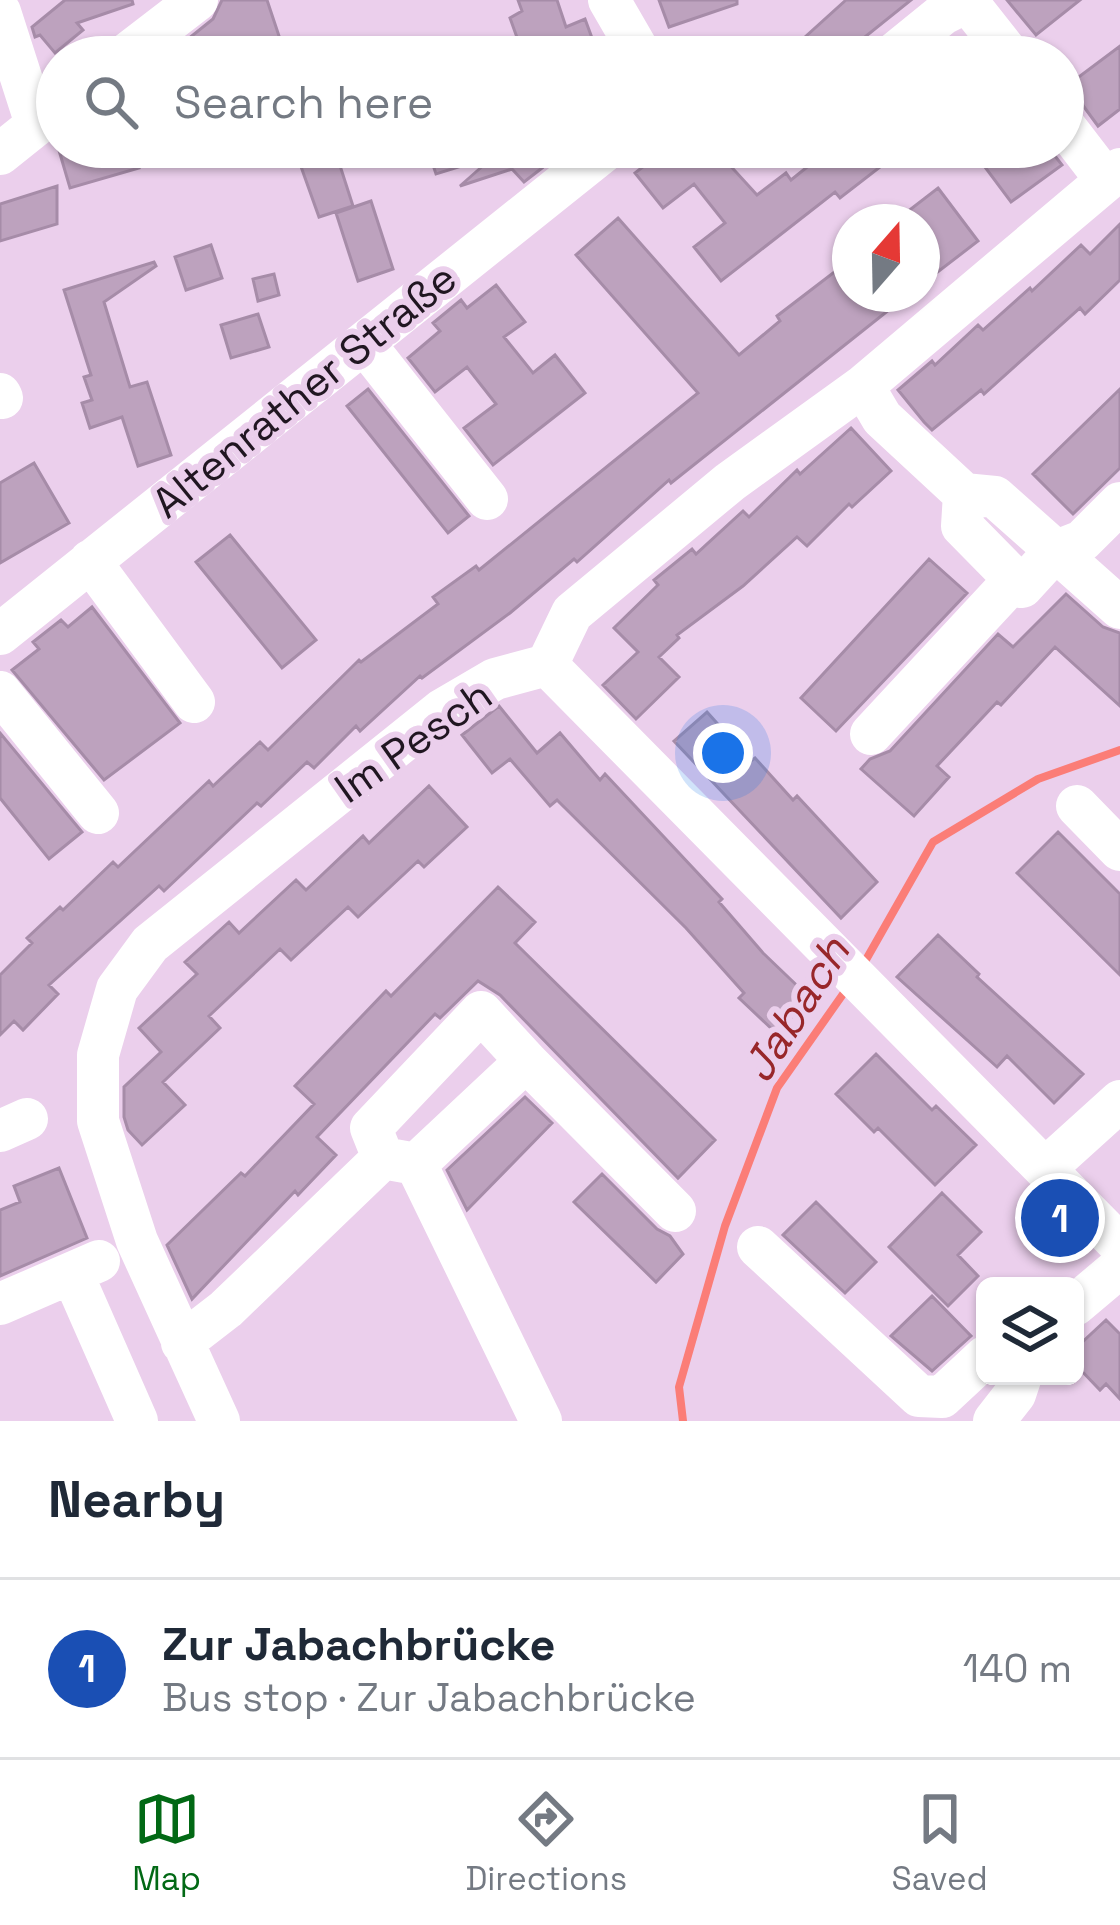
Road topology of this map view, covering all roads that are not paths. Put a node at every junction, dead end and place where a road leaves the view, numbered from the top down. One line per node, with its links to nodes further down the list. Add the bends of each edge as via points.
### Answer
1 (609, 0): 6 (street)
2 (968, 1): 7 (street); 8 (street)
3 (188, 3): 5 (street)
4 (0, 12): 9 (street)
5 (148, 36)
6 (630, 36)
7 (916, 36)
8 (995, 36)
9 (36, 92)
10 (36, 125): 12 (street)
11 (1084, 145): 14 (street)
12 (0, 154)
13 (582, 168): 15 (street, Altenrather Straße)
14 (1113, 175): 16 (street)
15 (364, 343): 18 (street); 21 (street, Altenrather Straße)
16 (862, 386): 17 (street, via 882,418); 25 (street, via 572,613)
17 (964, 494): 20 (street, via 995,496); 22 (street, via 962,526)
18 (488, 500)
19 (1120, 503): 20 (street, via 1082,541)
20 (1054, 553): 22 (street, via 1022,586); 23 (street)
21 (90, 561): 24 (street, Altenrather Straße); 27 (street)
22 (1015, 579): 28 (street)
23 (1120, 608)
24 (0, 634)
25 (547, 664): 35 (street); 42 (street, Im Pesch, via 495,679 442,710 150,944 117,989 98,1054 98,1121 137,1241)
26 (0, 692): 30 (street)
27 (194, 702)
28 (871, 734)
29 (1077, 806): 31 (street)
30 (98, 813)
31 (1120, 850)
32 (526, 1061): 34 (street); 34 (street, via 481,1012 371,1128); 36 (street)
33 (1120, 1101): 35 (street)
34 (399, 1161): 42 (street); 48 (street)
35 (1047, 1167): 37 (street)
36 (676, 1211)
37 (1120, 1245)
38 (758, 1247): 45 (street)
39 (1120, 1267): 40 (street)
40 (1084, 1297)
41 (0, 1304): 46 (street, via 85,1267)
42 (182, 1342): 47 (street, Im Pesch)
43 (976, 1366): 45 (street)
44 (1018, 1385): 49 (street)
45 (932, 1409)
46 (137, 1421)
47 (219, 1421)
48 (541, 1421)
49 (994, 1421)

